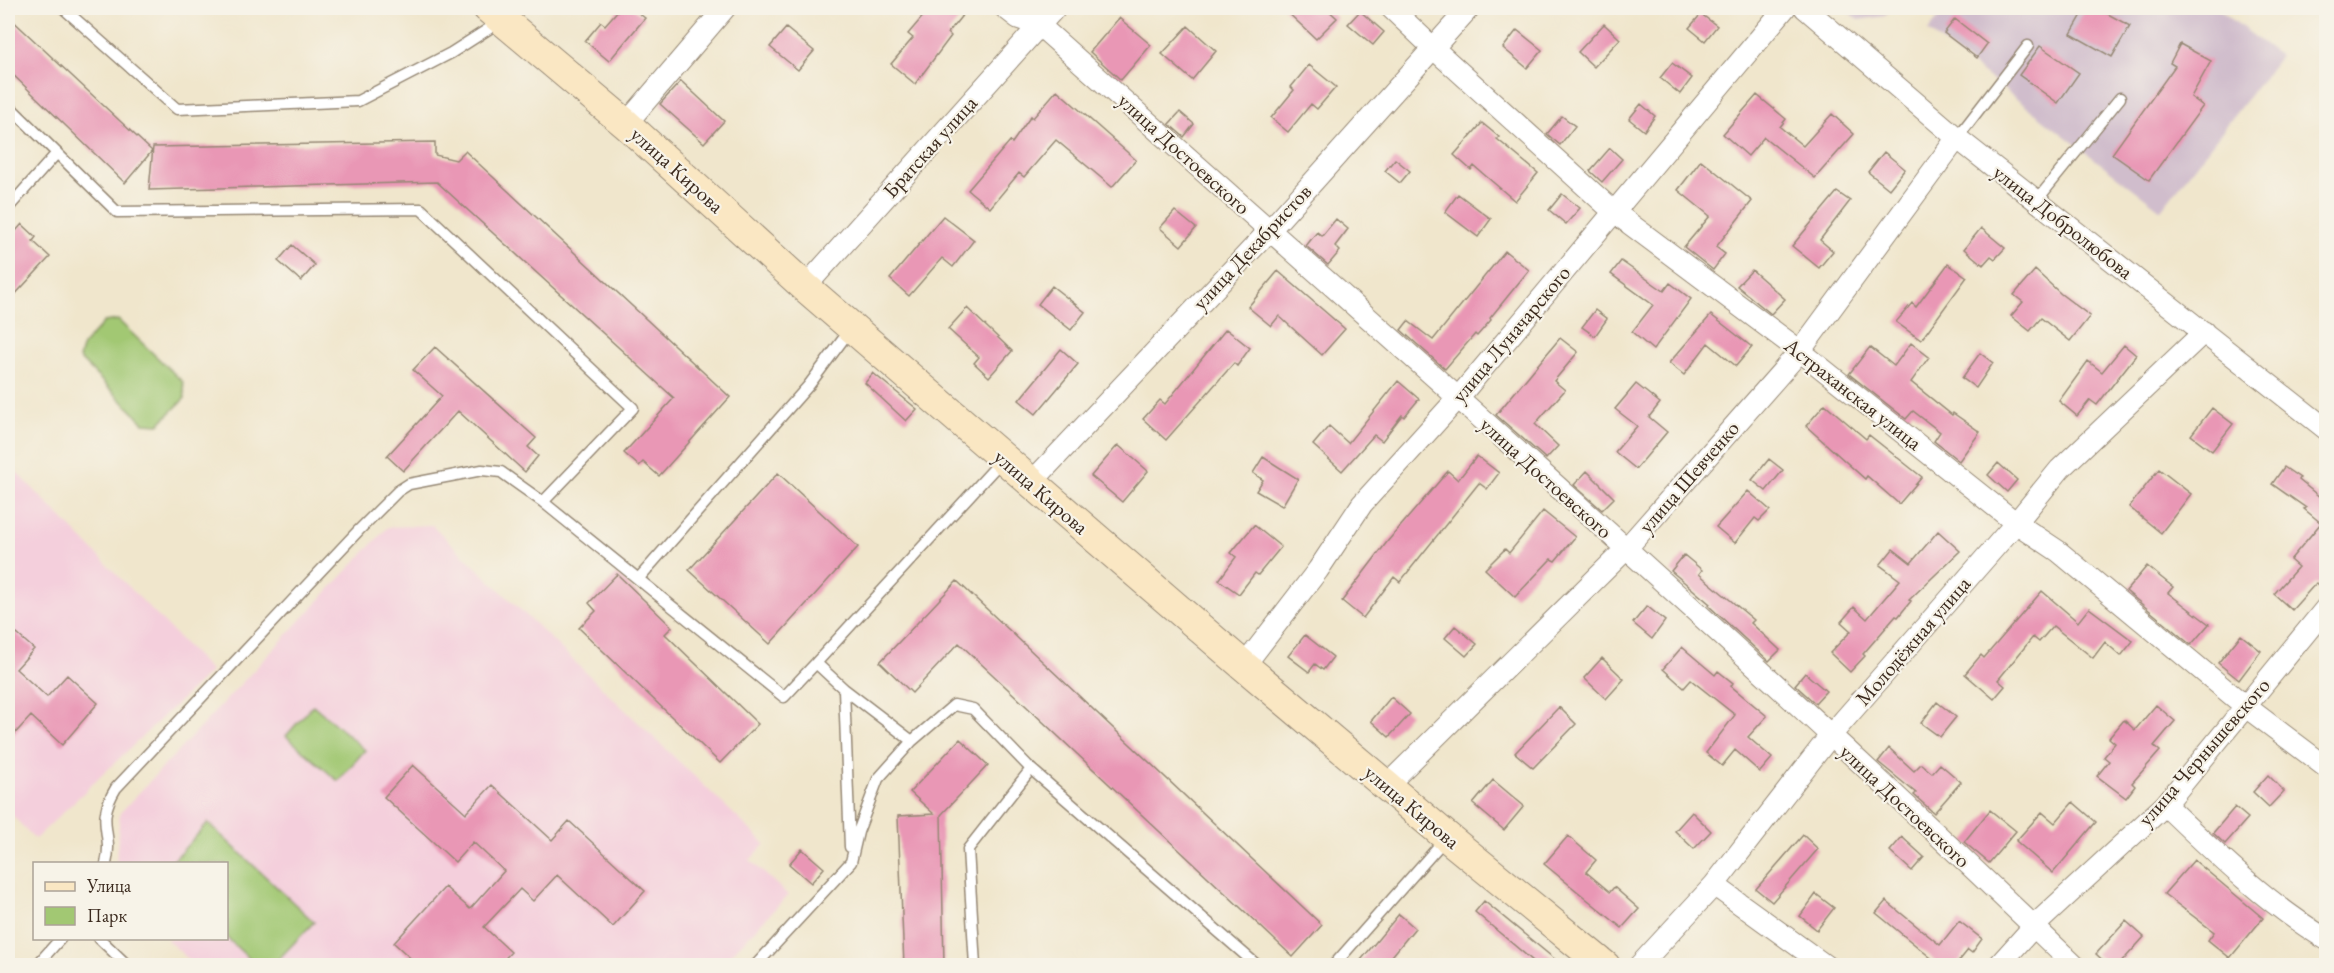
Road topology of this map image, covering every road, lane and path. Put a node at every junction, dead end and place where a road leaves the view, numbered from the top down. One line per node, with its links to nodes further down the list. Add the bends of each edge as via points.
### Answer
1 (63, 8): 9 (lane, via 177,109 358,101 451,53)
2 (725, 8): 15 (street)
3 (1005, 8): 10 (street, улица Достоевского, via 1018,18)
4 (1055, 8): 10 (street, Братская улица)
5 (1391, 8): 12 (street, Астраханская улица)
6 (1469, 8): 12 (street, улица Декабристов)
7 (1785, 8): 20 (street, улица Луначарского)
8 (1805, 8): 16 (street, улица Добролюбова)
9 (495, 14): 15 (main road, улица Кирова)
10 (1040, 25): 21 (street, улица Достоевского); 22 (street, Братская улица)
11 (2028, 46): 16 (lane)
12 (1432, 47): 20 (street, Астраханская улица); 21 (street, улица Декабристов)
13 (2120, 98): 18 (lane)
14 (8, 105): 17 (lane)
15 (626, 124): 22 (main road, улица Кирова)
16 (1957, 138): 18 (street, улица Добролюбова); 25 (street, улица Шевченко)
17 (57, 153): 19 (lane); 30 (lane, via 117,212 421,209 633,408)
18 (2037, 200): 24 (street, улица Добролюбова)
19 (8, 208)
20 (1614, 212): 25 (street, Астраханская улица); 26 (street, улица Луначарского)
21 (1269, 231): 26 (street, улица Достоевского); 29 (street, улица Декабристов)
22 (805, 287): 23 (main road, улица Кирова)
23 (852, 328): 28 (main road, улица Кирова); 33 (lane, via 809,385)
24 (2204, 332): 27 (street, улица Добролюбова); 31 (street, Молодёжная улица, via 2060,469)
25 (1800, 351): 31 (street, Астраханская улица); 32 (street, улица Шевченко)
26 (1458, 398): 32 (street, улица Достоевского); 36 (street, улица Луначарского, via 1362,504 1318,570)
27 (2326, 429)
28 (1003, 459): 29 (main road, улица Кирова); 35 (lane)
29 (1031, 483): 36 (main road, улица Кирова)
30 (543, 502): 33 (lane); 46 (lane, via 493,470 425,480 398,491 116,788 105,814)
31 (2016, 523): 38 (street, Астраханская улица, via 2058,551); 39 (street, Молодёжная улица)
32 (1625, 550): 39 (street, улица Достоевского); 43 (street, улица Шевченко)
33 (639, 578): 35 (lane, via 784,697)
34 (2326, 608): 38 (street, улица Чернышевского)
35 (816, 663): 37 (lane)
36 (1244, 666): 43 (main road, улица Кирова)
37 (844, 689): 40 (lane); 47 (lane)
38 (2245, 706): 41 (street, Астраханская улица); 44 (street, улица Чернышевского)
39 (1830, 736): 48 (street, Молодёжная улица); 49 (street, улица Достоевского)
40 (912, 741): 42 (lane, via 954,705 973,709); 47 (lane, via 878,779)
41 (2326, 767)
42 (1031, 769): 56 (lane, via 968,849); 57 (lane)
43 (1387, 785): 45 (main road, улица Кирова)
44 (2164, 805): 49 (street, улица Чернышевского); 50 (street, via 2222,860)
45 (1447, 837): 58 (lane); 59 (main road, улица Кирова)
46 (106, 862)
47 (851, 862): 55 (lane)
48 (1714, 885): 60 (street, Молодёжная улица); 61 (street)
49 (2034, 926): 62 (street, улица Чернышевского); 63 (street, улица Достоевского)
50 (2326, 939)
51 (60, 940): 53 (lane)
52 (100, 940): 54 (lane)
53 (36, 966)
54 (128, 966)
55 (755, 966)
56 (975, 966)
57 (1258, 966)
58 (1333, 966)
59 (1605, 966)
60 (1639, 966)
61 (1826, 966)
62 (1998, 966)
63 (2075, 966)

